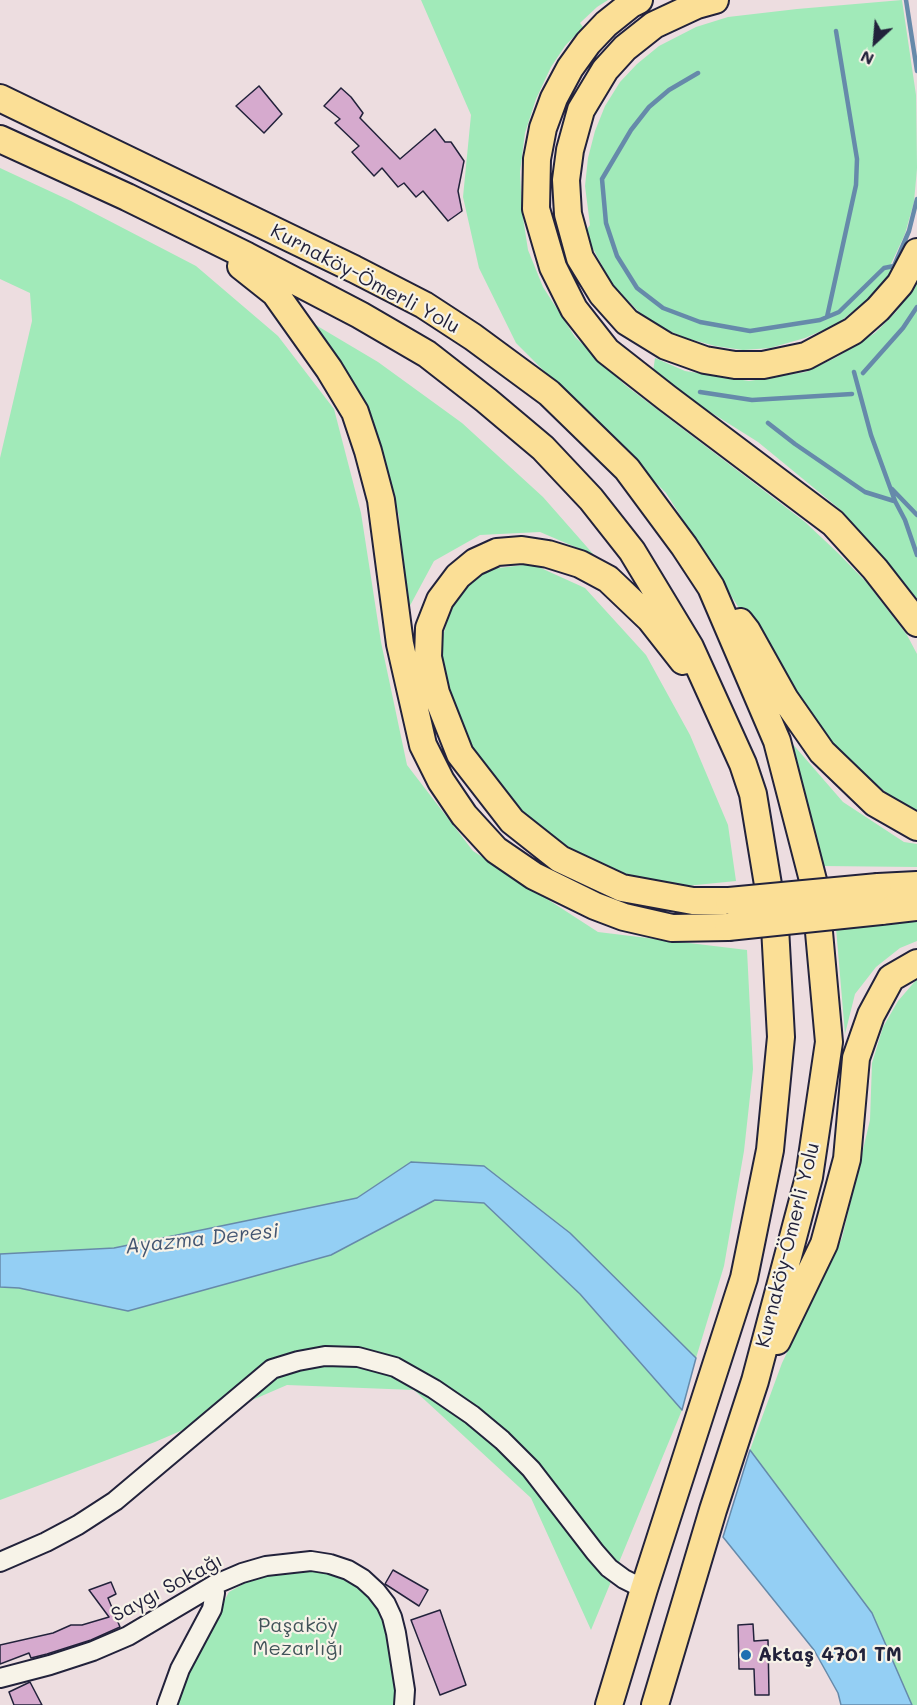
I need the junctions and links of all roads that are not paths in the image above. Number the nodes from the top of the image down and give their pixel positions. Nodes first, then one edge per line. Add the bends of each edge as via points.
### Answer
1 (639, 0) edge
2 (716, 0) edge
3 (0, 98) edge
4 (0, 139) edge
5 (127, 197) junction
6 (917, 252) edge
7 (711, 587) junction
8 (917, 623) edge
9 (743, 764) junction
10 (917, 827) edge
11 (917, 885) edge
12 (880, 899) junction
13 (917, 907) edge
14 (917, 963) edge
15 (755, 1381) junction
16 (0, 1562) edge
17 (214, 1586) junction
18 (644, 1589) junction
19 (0, 1678) edge
20 (167, 1705) edge
21 (404, 1705) edge
22 (609, 1705) edge
23 (655, 1705) edge

1 - 8 highway via 588,43 554,98 543,128 537,159 536,209 553,267 574,309 607,351 833,524
2 - 6 highway via 654,25 625,48 581,110 566,180 568,214 580,258 602,294 627,322 666,346 705,360 764,365 806,356 853,331 900,284
3 - 7 highway, Kurnaköy-Ömerli Yolu via 354,269 424,305 473,337 549,393 627,469
4 - 5 highway, Kurnaköy-Ömerli Yolu
5 - 9 highway, Kurnaköy-Ömerli Yolu via 247,256 427,354 543,448 591,499 632,552 690,647
5 - 12 highway, bridge via 240,265 275,293 355,412 381,500 400,644 423,745 464,815 496,850 534,876 595,906 672,928 728,927
7 - 10 highway via 747,631 785,699 822,752 874,803
7 - 15 highway, Kurnaköy-Ömerli Yolu via 777,741 814,888 829,1042 809,1177
9 - 12 highway, bridge via 682,661 650,619 608,579 580,564 540,553 497,552 475,562 458,576 440,600 429,628 428,657 436,693 460,754 512,821 560,859 622,888 693,901
9 - 18 highway, Kurnaköy-Ömerli Yolu via 753,794 775,927 781,1037 770,1150 744,1278
11 - 12 highway
12 - 13 highway
14 - 15 highway via 891,978 871,1016 856,1058 847,1159 824,1244
15 - 23 highway, Kurnaköy-Ömerli Yolu
16 - 18 street via 46,1542 116,1501 272,1370 325,1356 358,1357 395,1367 472,1415 531,1469 609,1568
17 - 19 street, Saygı Sokağı via 93,1652
17 - 20 street via 212,1609 180,1669
17 - 21 street, Saygı Sokağı via 266,1566 311,1561 348,1570 363,1579 386,1604 392,1617 405,1690
18 - 22 highway, Kurnaköy-Ömerli Yolu

